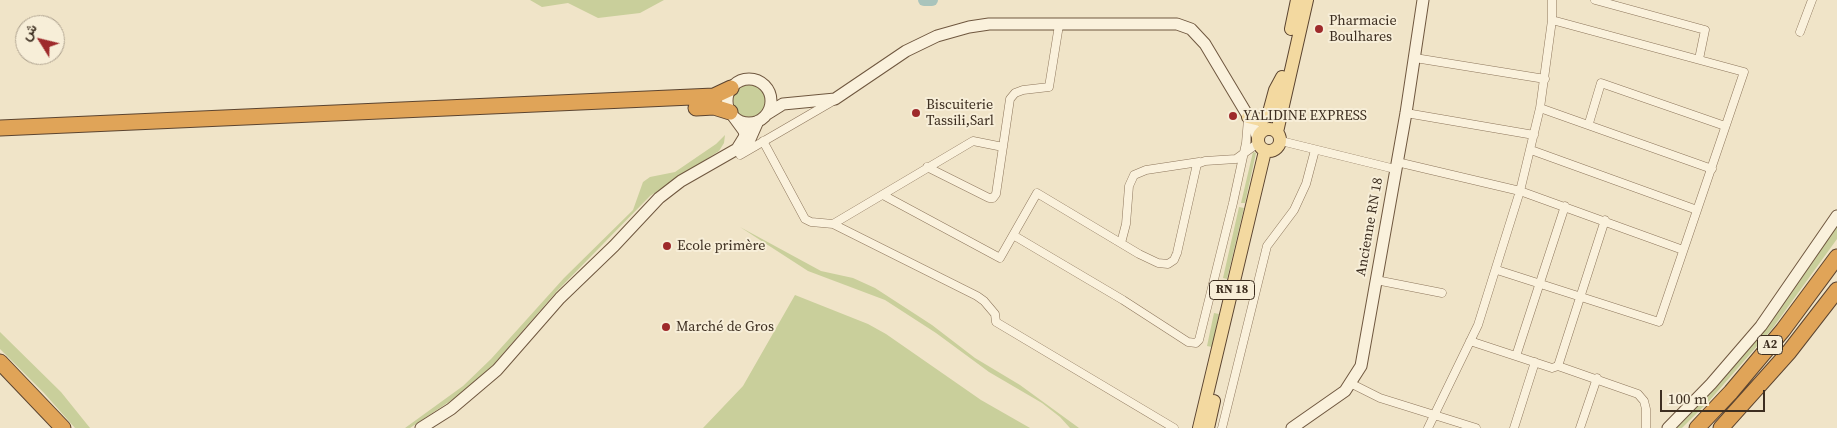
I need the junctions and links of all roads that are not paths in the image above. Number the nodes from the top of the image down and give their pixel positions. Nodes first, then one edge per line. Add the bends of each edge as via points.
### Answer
1 (1297, 0) edge
2 (1306, 0) edge
3 (1423, 0) edge
4 (1552, 0) edge
5 (1595, 0) edge
6 (1812, 0) edge
7 (1552, 20) junction
8 (1059, 25) junction
9 (1800, 32) dead end
10 (1415, 58) junction
11 (1699, 59) junction
12 (1282, 77) junction
13 (1545, 79) junction
14 (760, 83) junction
15 (731, 88) junction
16 (835, 99) junction
17 (794, 102) junction
18 (1540, 108) junction
19 (1406, 113) junction
20 (732, 114) junction
21 (762, 117) junction
22 (1249, 119) junction
23 (1589, 124) junction
24 (1725, 126) junction
25 (0, 128) edge
26 (1534, 135) junction
27 (0, 137) edge
28 (1268, 139) junction
29 (763, 141) junction
30 (1003, 147) junction
31 (1315, 150) junction
32 (1531, 150) junction
33 (1244, 152) junction
34 (740, 155) junction
35 (1199, 162) junction
36 (1396, 165) junction
37 (927, 167) junction
38 (1712, 168) junction
39 (1520, 191) junction
40 (882, 196) junction
41 (1565, 206) junction
42 (1697, 210) junction
43 (1837, 216) edge
44 (1605, 220) junction
45 (833, 224) junction
46 (1013, 235) junction
47 (1121, 244) junction
48 (1683, 250) junction
49 (1837, 257) edge
50 (1497, 270) junction
51 (1376, 280) junction
52 (1538, 284) junction
53 (1837, 290) edge
54 (1442, 293) dead end
55 (1581, 297) junction
56 (1470, 341) junction
57 (1516, 356) junction
58 (0, 362) edge
59 (1535, 362) junction
60 (1558, 366) junction
61 (0, 375) edge
62 (1597, 378) junction
63 (1352, 384) junction
64 (1432, 416) junction
65 (50, 428) edge
66 (63, 428) edge
67 (421, 428) edge
68 (433, 428) edge
69 (1174, 428) edge
70 (1199, 428) edge
71 (1208, 428) edge
72 (1222, 428) edge
73 (1292, 428) edge
74 (1428, 428) edge
75 (1476, 428) edge
76 (1514, 428) edge
77 (1580, 428) edge
78 (1646, 428) edge
79 (1668, 428) edge
80 (1697, 428) edge
81 (1721, 428) edge

1 - 12 main road, RN 18
2 - 28 main road, RN 18
3 - 10 main road, Ancienne RN 18
4 - 7 street
5 - 11 street via 1705,30
6 - 9 street
7 - 11 street
7 - 13 street
8 - 16 main road via 989,24 944,34 906,51
8 - 22 main road via 1156,23 1177,24 1191,29 1205,44
8 - 30 street via 1049,87 1023,90 1010,99
10 - 13 street
10 - 19 main road, Ancienne RN 18
11 - 24 street via 1744,72
12 - 22 main road via 1268,116 1260,120
12 - 28 main road, RN 18
13 - 18 street
14 - 15 main road via 745,80
14 - 17 main road
14 - 21 main road via 769,94 770,107
15 - 20 main road via 727,98
15 - 25 highway via 714,96
16 - 17 main road
16 - 29 street
17 - 21 main road via 783,104
18 - 23 street
18 - 26 street
19 - 26 street
19 - 36 main road, Ancienne RN 18
20 - 21 main road via 748,123
20 - 27 highway via 714,107
20 - 67 main road via 745,136 737,149 658,198 560,298 497,370 451,409
21 - 34 main road
22 - 28 main road
22 - 33 street
23 - 24 street via 1601,83
23 - 38 street
24 - 38 street
26 - 32 street
28 - 31 street
28 - 33 street
28 - 70 main road, RN 18
28 - 71 main road, RN 18
29 - 34 street
29 - 45 street via 805,219
30 - 37 street via 973,141
30 - 37 street via 993,198
31 - 36 street
31 - 72 street via 1306,184 1294,210 1267,246
32 - 39 street
32 - 42 street
33 - 35 street via 1236,159
33 - 46 street via 1199,340 1194,344
34 - 68 main road via 667,199 557,310 511,365 469,403
35 - 47 street via 1146,170 1134,175 1129,186
35 - 47 street via 1174,260 1168,264 1158,262
36 - 39 street
36 - 51 main road, Ancienne RN 18
37 - 40 street
38 - 42 street
39 - 41 street
39 - 50 street
40 - 45 street
40 - 46 street via 1000,258
41 - 44 street
41 - 52 street
42 - 48 street
43 - 79 main road via 1761,326
44 - 48 street
44 - 55 street
45 - 69 street via 977,296 995,314 996,322
46 - 47 street via 1037,193
48 - 55 street via 1658,322
49 - 80 highway, A2 via 1783,330 1732,392
50 - 52 street
50 - 56 street
51 - 54 street
51 - 63 main road, Ancienne RN 18 via 1361,366
52 - 55 street
52 - 57 street
53 - 81 highway, A2 via 1789,352
55 - 60 street
56 - 57 street
56 - 64 street
57 - 59 street
58 - 66 highway
59 - 60 street via 1552,368
59 - 76 street
60 - 62 street
61 - 65 highway
62 - 77 street
62 - 78 street via 1638,394 1646,408
63 - 64 street via 1380,398
63 - 73 main road, Ancienne RN 18
64 - 74 street
64 - 75 street

